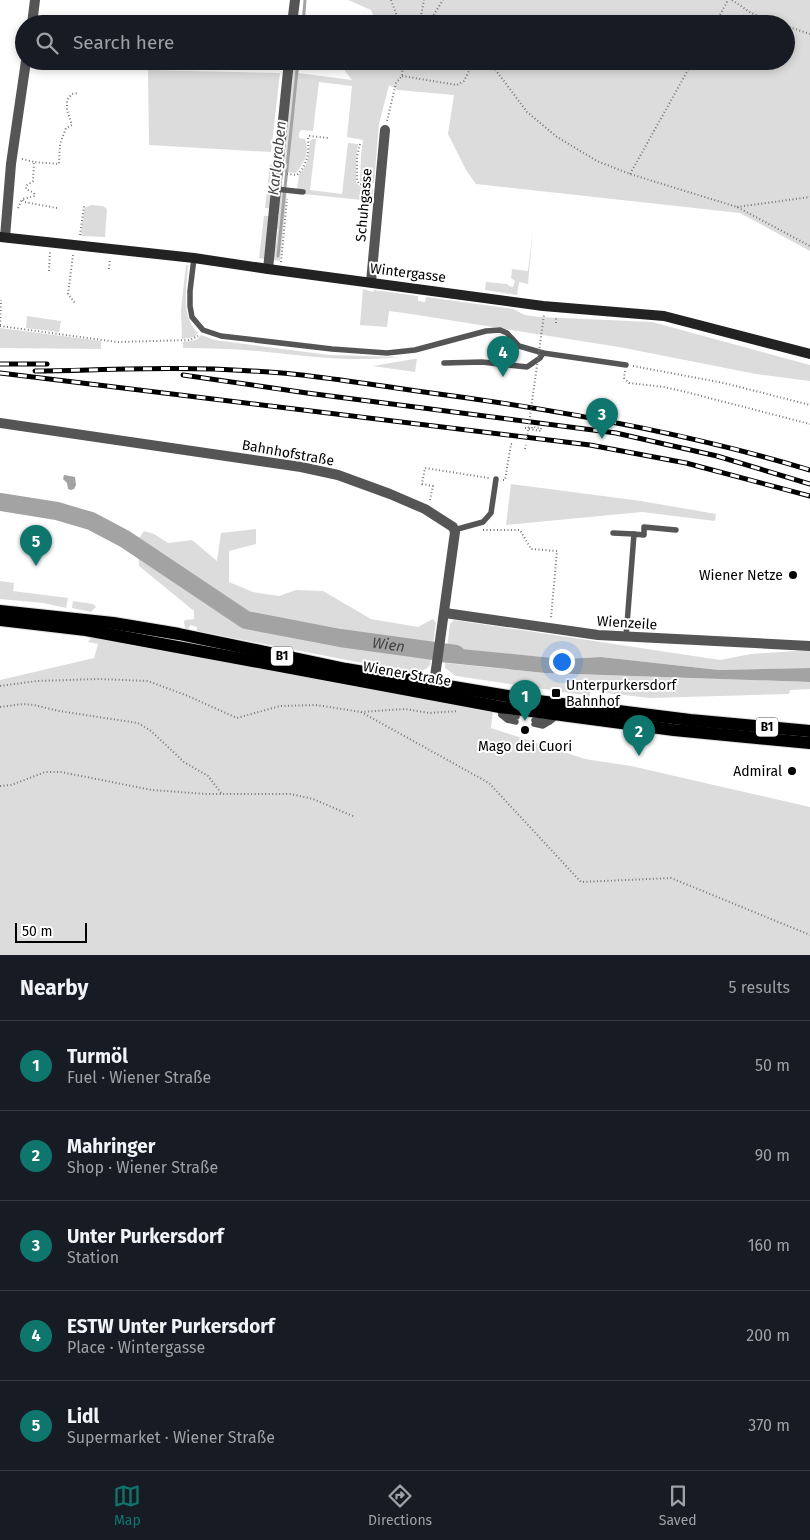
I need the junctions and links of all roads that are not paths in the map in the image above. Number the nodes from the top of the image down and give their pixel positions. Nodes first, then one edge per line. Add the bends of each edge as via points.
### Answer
1 (35, 0) edge
2 (295, 0) edge
3 (33, 15) edge
4 (293, 15) edge
5 (25, 70) edge
6 (288, 70) edge
7 (385, 130) road end
8 (282, 189) junction
9 (303, 192) dead end
10 (2, 237) edge
11 (194, 258) junction
12 (268, 269) junction
13 (371, 282) junction
14 (543, 353) junction
15 (810, 354) edge
16 (444, 363) dead end
17 (626, 365) road end
18 (0, 423) edge
19 (496, 479) road end
20 (454, 530) junction
21 (676, 530) dead end
22 (613, 533) dead end
23 (634, 534) junction
24 (0, 611) edge
25 (444, 613) junction
26 (0, 620) edge
27 (626, 637) junction
28 (810, 646) edge
29 (434, 689) junction
30 (500, 706) junction
31 (558, 714) junction
32 (516, 720) dead end
33 (534, 722) dead end
34 (810, 731) edge
35 (810, 743) edge

1 - 3 street
2 - 4 street
5 - 10 street
6 - 8 street
7 - 13 street, Schuhgasse
8 - 9 lane
8 - 12 street
10 - 11 street, Wintergasse
11 - 12 street, Wintergasse
11 - 14 lane via 190,306 192,317 203,330 237,339 386,353 414,350 500,330 519,346
12 - 13 street, Wintergasse
13 - 15 street, Wintergasse via 543,306 664,316
14 - 16 lane via 527,366
14 - 17 lane
18 - 20 street, Bahnhofstraße via 338,475 425,508
19 - 20 lane via 492,513 483,522
20 - 25 street
21 - 23 lane via 644,527 644,535
22 - 23 lane
23 - 27 lane
24 - 29 main road, Wiener Straße / B1 via 180,634
25 - 27 street, Wienzeile
25 - 29 street
26 - 29 main road, Wiener Straße / B1 via 86,630
27 - 28 street, Wienzeile
29 - 30 main road, Wiener Straße / B1
30 - 31 main road, Wiener Straße / B1
30 - 32 lane
31 - 33 lane
31 - 34 main road, Wiener Straße / B1 via 690,720
31 - 35 main road, Wiener Straße / B1 via 683,731

